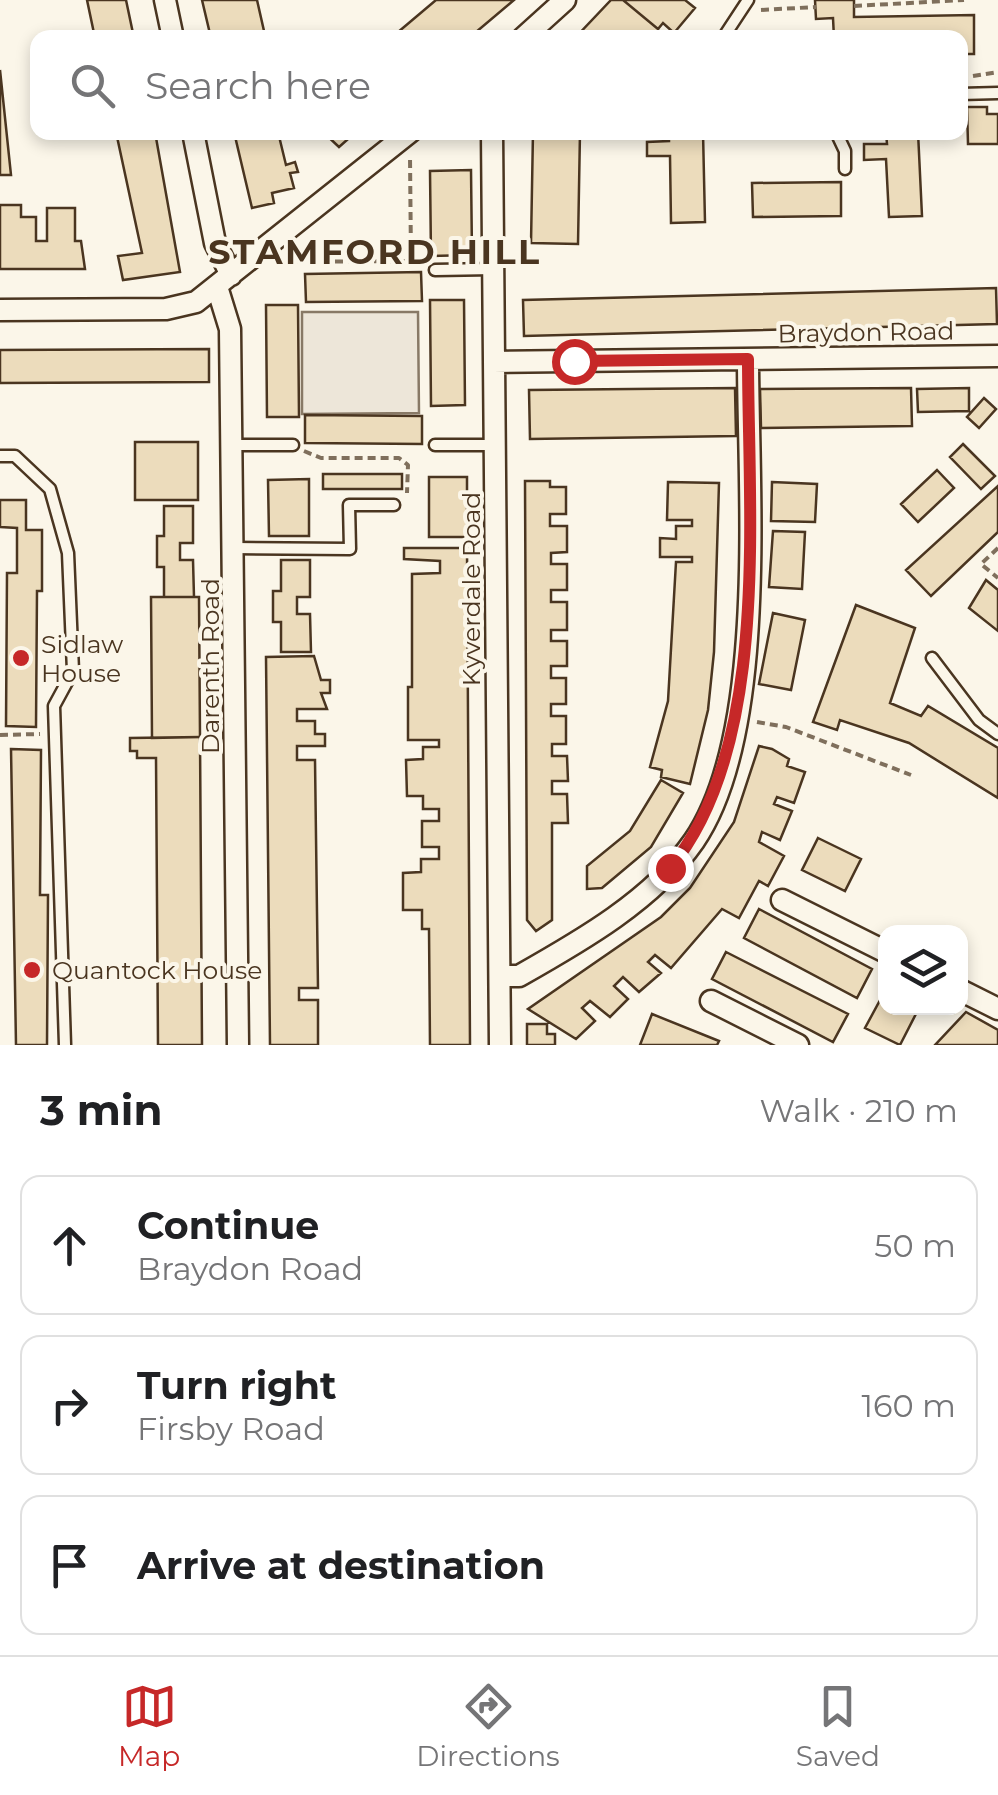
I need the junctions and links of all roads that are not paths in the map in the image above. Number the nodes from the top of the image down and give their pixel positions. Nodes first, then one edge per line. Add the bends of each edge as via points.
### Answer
1 (165, 0) edge
2 (565, 0) edge
3 (750, 0) edge
4 (171, 30) edge
5 (532, 30) edge
6 (728, 30) edge
7 (998, 93) edge
8 (968, 94) edge
9 (194, 140) edge
10 (401, 140) edge
11 (492, 140) edge
12 (840, 140) edge
13 (845, 169) dead end
14 (494, 269) junction
15 (434, 270) dead end
16 (224, 282) junction
17 (0, 310) edge
18 (998, 356) edge
19 (748, 359) junction
20 (494, 362) junction
21 (232, 446) junction
22 (293, 446) road end
23 (435, 446) dead end
24 (495, 446) junction
25 (0, 456) edge
26 (394, 505) road end
27 (234, 548) junction
28 (932, 658) dead end
29 (998, 734) edge
30 (782, 900) dead end
31 (878, 948) edge
32 (500, 976) junction
33 (968, 994) edge
34 (711, 1000) dead end
35 (998, 1009) edge
36 (65, 1045) edge
37 (238, 1045) edge
38 (500, 1045) edge
39 (798, 1045) edge

1 - 4 street
2 - 5 street
3 - 6 lane
7 - 8 lane
9 - 16 street, Darenth Road
10 - 16 street
11 - 14 street, Kyverdale Road
12 - 13 lane
14 - 15 lane
14 - 20 street, Kyverdale Road
16 - 17 street via 196,302 166,309
16 - 21 street, Darenth Road
18 - 19 street, Braydon Road
19 - 20 street, Braydon Road
19 - 32 street via 746,612 737,719 712,804 694,840 642,896 519,976
20 - 24 street, Kyverdale Road
21 - 22 lane
21 - 27 street, Darenth Road
23 - 24 lane
24 - 32 street, Kyverdale Road
25 - 36 lane via 15,456 50,490 68,552 72,670 54,706
26 - 27 lane via 349,505 350,549
27 - 37 street, Darenth Road
28 - 29 lane
30 - 31 street
32 - 38 street, Kyverdale Road
33 - 35 street
34 - 39 street

